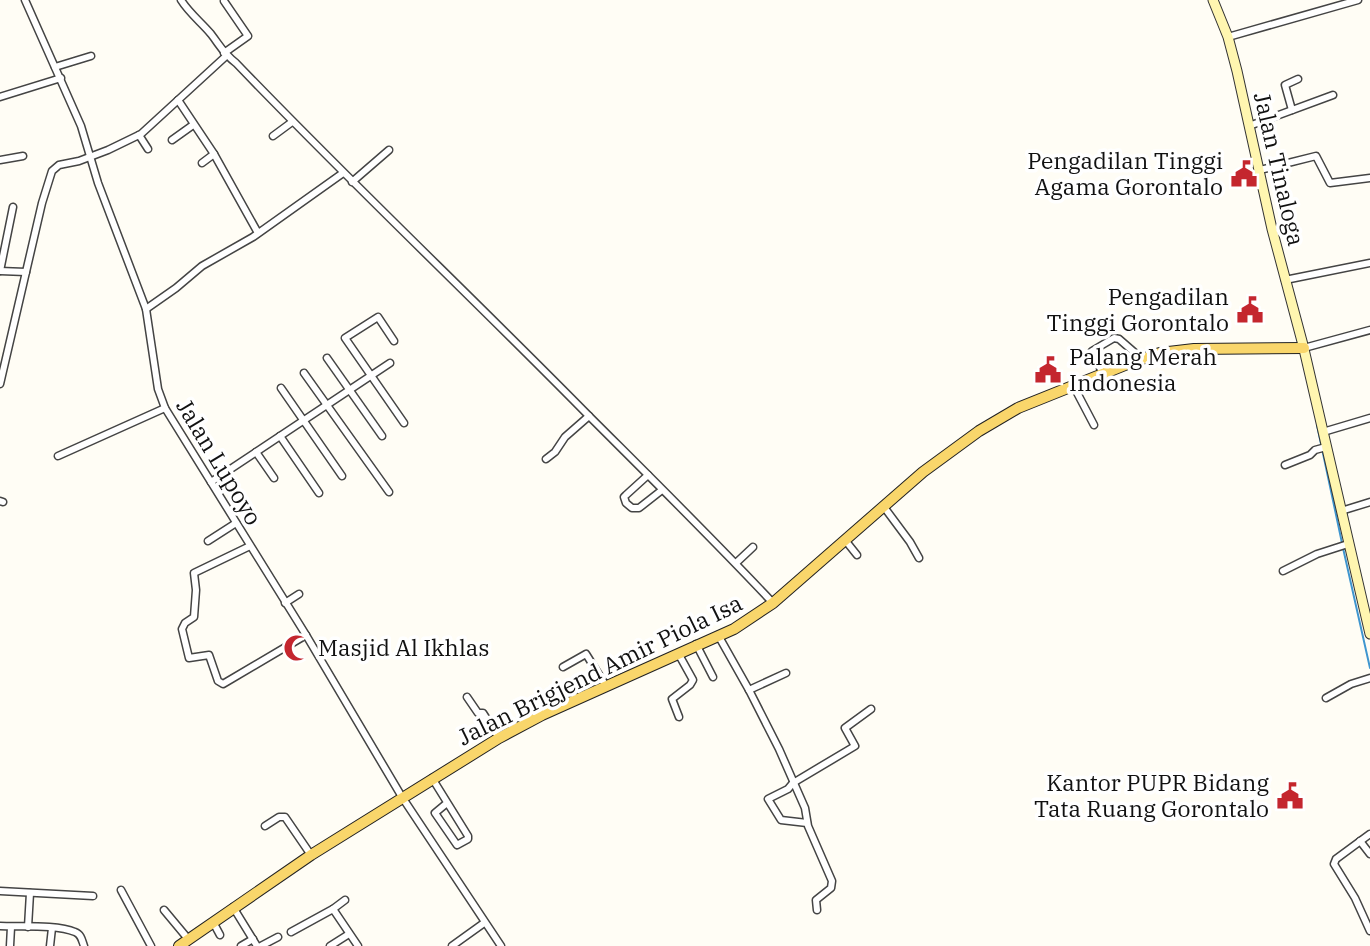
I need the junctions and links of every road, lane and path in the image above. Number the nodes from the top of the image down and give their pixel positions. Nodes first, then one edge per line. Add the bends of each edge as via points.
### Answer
1 (24, 0) edge
2 (181, 0) edge
3 (1213, 0) edge
4 (1358, 0) edge
5 (223, 1) edge
6 (1228, 37) junction
7 (225, 55) junction
8 (91, 57) dead end
9 (55, 67) junction
10 (61, 78) junction
11 (1298, 79) dead end
12 (1333, 95) dead end
13 (0, 97) edge
14 (178, 100) junction
15 (1292, 110) junction
16 (292, 122) junction
17 (193, 125) junction
18 (1249, 126) junction
19 (139, 135) junction
20 (273, 136) dead end
21 (172, 140) dead end
22 (148, 149) dead end
23 (389, 150) dead end
24 (214, 154) junction
25 (23, 156) dead end
26 (91, 157) junction
27 (0, 160) edge
28 (202, 163) dead end
29 (1260, 170) junction
30 (343, 173) junction
31 (1370, 178) edge
32 (352, 182) junction
33 (13, 207) dead end
34 (258, 233) junction
35 (1370, 263) edge
36 (0, 271) edge
37 (24, 272) junction
38 (1285, 280) junction
39 (146, 309) junction
40 (1370, 330) edge
41 (394, 341) dead end
42 (1304, 348) junction
43 (327, 358) dead end
44 (1142, 359) junction
45 (390, 363) dead end
46 (304, 373) dead end
47 (1103, 374) junction
48 (371, 376) junction
49 (0, 384) edge
50 (1073, 385) junction
51 (281, 388) dead end
52 (350, 390) junction
53 (327, 405) junction
54 (165, 408) junction
55 (589, 416) junction
56 (1370, 418) edge
57 (303, 421) junction
58 (404, 423) dead end
59 (1094, 425) dead end
60 (1323, 432) junction
61 (281, 436) junction
62 (382, 436) dead end
63 (1323, 448) junction
64 (256, 452) junction
65 (58, 456) dead end
66 (546, 459) dead end
67 (1285, 465) dead end
68 (648, 475) junction
69 (342, 476) dead end
70 (274, 478) dead end
71 (211, 482) junction
72 (662, 490) junction
73 (389, 492) dead end
74 (319, 493) dead end
75 (1370, 502) edge
76 (884, 508) junction
77 (1341, 511) junction
78 (236, 523) junction
79 (845, 540) junction
80 (208, 541) dead end
81 (1344, 545) junction
82 (250, 547) junction
83 (753, 547) dead end
84 (857, 555) dead end
85 (919, 558) dead end
86 (736, 563) junction
87 (1283, 571) dead end
88 (299, 594) dead end
89 (285, 603) junction
90 (773, 603) junction
91 (1370, 634) edge
92 (306, 635) junction
93 (718, 635) junction
94 (696, 644) junction
95 (678, 653) junction
96 (563, 667) dead end
97 (786, 673) dead end
98 (713, 677) dead end
99 (1369, 678) edge
100 (606, 686) junction
101 (749, 690) junction
102 (467, 697) dead end
103 (1326, 698) dead end
104 (871, 709) dead end
105 (679, 718) dead end
106 (499, 738) junction
107 (432, 778) junction
108 (793, 783) junction
109 (402, 797) junction
110 (447, 803) junction
111 (807, 822) junction
112 (265, 826) dead end
113 (1370, 834) edge
114 (1360, 841) junction
115 (1370, 854) edge
116 (311, 855) junction
117 (121, 890) dead end
118 (0, 891) edge
119 (30, 893) junction
120 (93, 896) dead end
121 (345, 900) dead end
122 (233, 907) junction
123 (333, 909) junction
124 (817, 910) dead end
125 (164, 911) dead end
126 (212, 922) junction
127 (484, 923) junction
128 (0, 926) edge
129 (12, 926) junction
130 (28, 927) junction
131 (52, 928) junction
132 (1370, 930) edge
133 (290, 932) dead end
134 (349, 934) junction
135 (220, 935) dead end
136 (278, 937) dead end
137 (253, 939) junction
138 (189, 940) junction
139 (10, 946) edge
140 (50, 946) edge
141 (83, 946) edge
142 (151, 946) edge
143 (179, 946) edge
144 (241, 946) edge
145 (259, 946) edge
146 (330, 946) edge
147 (358, 946) edge
148 (452, 946) edge
149 (501, 946) edge

1 - 9 street, Jalan Lupoyo
2 - 7 street
3 - 6 street, Jalan Tinaloga
4 - 6 street
5 - 7 street via 248,36
6 - 18 street, Jalan Tinaloga
7 - 14 street
7 - 16 street
8 - 9 street
9 - 10 street, Jalan Lupoyo
10 - 13 street
10 - 26 street, Jalan Lupoyo
11 - 15 street via 1285,85
12 - 15 street
14 - 17 street
14 - 19 street
15 - 18 street
16 - 20 street
16 - 30 street
17 - 21 street
17 - 24 street
18 - 29 street, Jalan Tinaloga
19 - 22 street
19 - 26 street
23 - 32 street
24 - 28 street
24 - 34 street
25 - 27 street
26 - 37 street via 59,165 49,175
26 - 39 street, Jalan Lupoyo
29 - 31 street via 1316,156 1330,183
29 - 38 street, Jalan Tinaloga
30 - 32 street
30 - 34 street
32 - 55 street
33 - 36 street
34 - 39 street via 202,266
35 - 38 street
36 - 37 street
37 - 49 street
38 - 42 street, Jalan Tinaloga
39 - 54 street, Jalan Lupoyo
40 - 42 street
41 - 48 street via 378,317 345,338
42 - 44 main road, Jalan Brigjend Amir Piola Isa via 1194,349
42 - 60 street, Jalan Tinaloga
43 - 52 street
44 - 47 main road, Jalan Brigjend Amir Piola Isa
44 - 47 street via 1114,338 1092,351
45 - 48 street
46 - 53 street
47 - 50 main road, Jalan Brigjend Amir Piola Isa
48 - 52 street
48 - 58 street
50 - 59 street
50 - 76 main road, Jalan Brigjend Amir Piola Isa via 990,425 923,472
51 - 57 street
52 - 53 street
52 - 62 street
53 - 57 street
53 - 73 street
54 - 65 street
54 - 71 street, Jalan Lupoyo
55 - 66 street
55 - 68 street
56 - 60 street
57 - 61 street
57 - 69 street
60 - 63 street, Jalan Tinaloga
61 - 64 street
61 - 74 street
63 - 67 street
63 - 77 street, Jalan Tinaloga
64 - 70 street
64 - 71 street
68 - 72 street
68 - 72 street via 626,495 626,503 639,508
71 - 78 street, Jalan Lupoyo
72 - 86 street
75 - 77 street
76 - 79 main road, Jalan Brigjend Amir Piola Isa
76 - 85 street
77 - 81 street, Jalan Tinaloga
78 - 80 street
78 - 82 street, Jalan Lupoyo
79 - 84 street
79 - 90 main road, Jalan Brigjend Amir Piola Isa
81 - 87 street
81 - 91 street, Jalan Tinaloga
82 - 89 street, Jalan Lupoyo
82 - 92 street via 195,572 194,617 181,629 189,658 209,655 218,681 225,684
83 - 86 street
86 - 90 street
88 - 89 street
89 - 92 street, Jalan Lupoyo
90 - 93 main road, Jalan Brigjend Amir Piola Isa
92 - 109 street, Jalan Lupoyo
93 - 94 main road, Jalan Brigjend Amir Piola Isa
93 - 101 street
94 - 95 main road, Jalan Brigjend Amir Piola Isa
94 - 98 street
95 - 100 main road, Jalan Brigjend Amir Piola Isa
95 - 105 street via 693,680 672,699
96 - 100 street via 586,654
97 - 101 street
99 - 103 street
100 - 106 main road, Jalan Brigjend Amir Piola Isa
101 - 108 street
102 - 106 street
104 - 108 street via 845,728 855,746
106 - 107 main road, Jalan Brigjend Amir Piola Isa
107 - 109 main road, Jalan Brigjend Amir Piola Isa
107 - 110 street
108 - 111 street
108 - 111 street via 769,797 769,803 781,820
109 - 116 main road, Jalan Brigjend Amir Piola Isa
109 - 127 street, Jalan Lupoyo
110 - 110 street via 435,813 457,845 468,838
111 - 124 street via 832,884 816,900
112 - 116 street via 285,817
113 - 114 street
114 - 115 street
114 - 132 street via 1334,864
116 - 122 main road, Jalan Brigjend Amir Piola Isa
117 - 142 street
118 - 119 street
119 - 120 street
119 - 130 street
121 - 123 street
122 - 126 main road, Jalan Brigjend Amir Piola Isa
122 - 137 street
123 - 133 street
123 - 134 street
125 - 138 street
126 - 135 street
126 - 138 main road, Jalan Brigjend Amir Piola Isa
127 - 148 street
127 - 149 street, Jalan Lupoyo
128 - 129 street
129 - 130 street
129 - 139 street
130 - 131 street
131 - 140 street
131 - 141 street via 78,933
134 - 146 street
134 - 147 street
136 - 145 street
137 - 144 street
137 - 145 street
138 - 143 main road, Jalan Brigjend Amir Piola Isa

